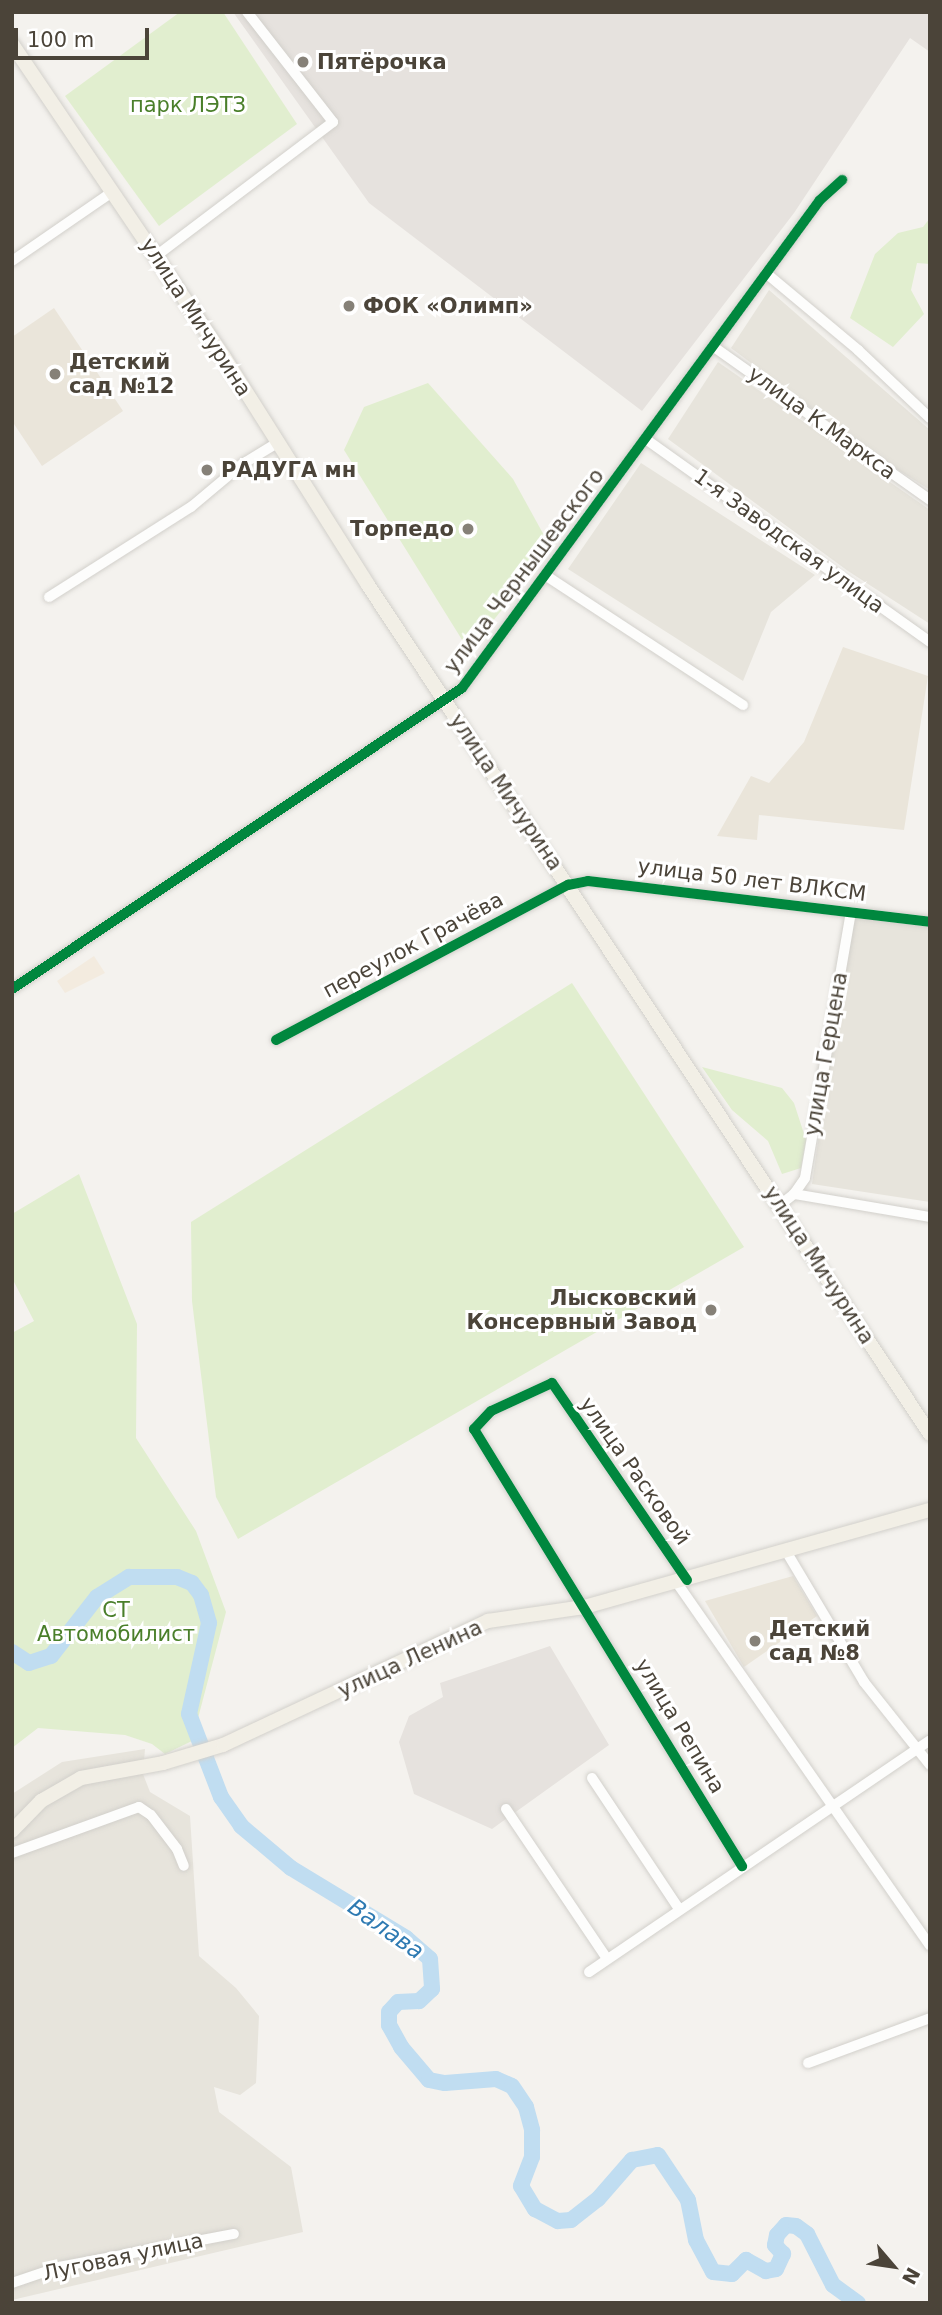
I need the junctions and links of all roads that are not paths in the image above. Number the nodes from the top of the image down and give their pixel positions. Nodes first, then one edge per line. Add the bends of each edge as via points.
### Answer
1 (247, 12) edge
2 (12, 44) edge
3 (842, 180) dead end
4 (112, 192) junction
5 (156, 256) junction
6 (12, 261) edge
7 (766, 274) junction
8 (714, 347) junction
9 (930, 418) edge
10 (648, 440) junction
11 (277, 443) junction
12 (930, 500) edge
13 (545, 575) junction
14 (48, 597) dead end
15 (930, 642) edge
16 (445, 699) junction
17 (743, 705) dead end
18 (568, 885) junction
19 (851, 912) junction
20 (930, 922) edge
21 (12, 989) edge
22 (276, 1040) dead end
23 (794, 1194) junction
24 (780, 1205) junction
25 (930, 1217) edge
26 (552, 1383) joint
27 (930, 1434) edge
28 (930, 1510) edge
29 (786, 1551) junction
30 (682, 1581) junction
31 (584, 1607) junction
32 (930, 1740) edge
33 (918, 1747) junction
34 (930, 1765) edge
35 (592, 1778) dead end
36 (830, 1804) junction
37 (506, 1809) dead end
38 (12, 1831) edge
39 (12, 1853) edge
40 (184, 1866) dead end
41 (742, 1866) junction
42 (679, 1909) junction
43 (930, 1946) edge
44 (607, 1959) junction
45 (589, 1972) dead end
46 (930, 2018) edge
47 (808, 2063) dead end
48 (234, 2234) dead end
49 (12, 2283) edge

1 - 5 street via 333,122
2 - 4 main road, улица Мичурина
3 - 7 street, улица Чернышевского via 820,200
4 - 5 main road, улица Мичурина
4 - 6 street
5 - 11 main road, улица Мичурина
7 - 8 street, улица Чернышевского
7 - 9 street via 858,350
8 - 10 street, улица Чернышевского
8 - 12 street, улица К.Маркса
10 - 13 street, улица Чернышевского
10 - 15 street, 1-я Заводская улица
11 - 14 street via 241,465 191,507
11 - 16 main road, улица Мичурина
13 - 16 street, улица Чернышевского via 473,678
13 - 17 street
16 - 18 main road, улица Мичурина
16 - 21 street, улица Чернышевского
18 - 19 street, улица 50 лет ВЛКСМ via 605,880
18 - 22 street, переулок Грачёва
18 - 24 main road, улица Мичурина
19 - 20 street, улица 50 лет ВЛКСМ
19 - 23 street, улица Герцена via 805,1178
23 - 24 street
23 - 25 street
24 - 27 main road, улица Мичурина
26 - 30 street, улица Расковой
26 - 31 street, улица Репина via 491,1410 474,1429
28 - 29 main road, улица Ленина
29 - 30 main road, улица Ленина
29 - 33 street via 864,1682
30 - 31 main road, улица Ленина
30 - 36 street, улица Расковой
31 - 38 main road, улица Ленина via 488,1621 223,1745 163,1763 81,1778 41,1801
31 - 41 street, улица Репина
32 - 33 street
33 - 34 street
33 - 36 street
35 - 42 street
36 - 41 street
36 - 43 street, улица Расковой
37 - 44 street
39 - 40 street via 139,1807 152,1815
41 - 42 street
42 - 44 street
44 - 45 street
46 - 47 street
48 - 49 street, Луговая улица via 60,2267

